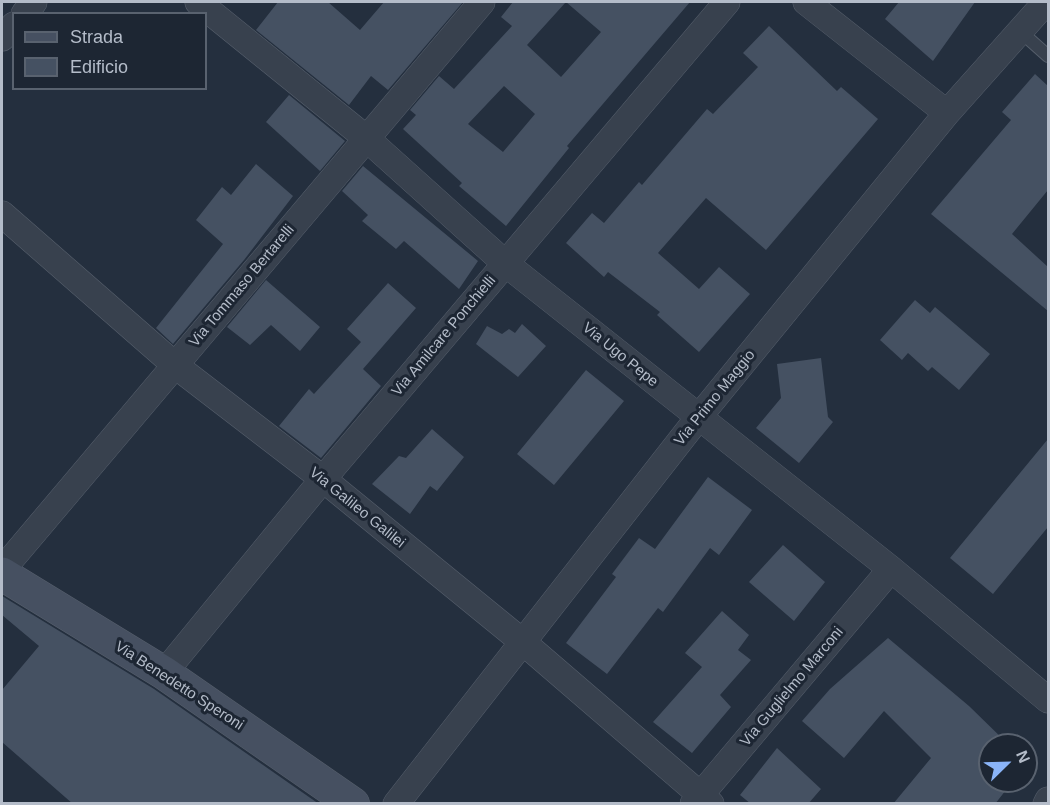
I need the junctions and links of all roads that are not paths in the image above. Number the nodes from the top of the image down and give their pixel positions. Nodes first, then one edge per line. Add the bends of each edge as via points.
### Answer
1 (198, 2) edge
2 (482, 2) edge
3 (727, 2) edge
4 (806, 2) edge
5 (1046, 2) edge
6 (1021, 32) junction
7 (1048, 56) edge
8 (947, 114) junction
9 (366, 138) junction
10 (2, 214) edge
11 (506, 264) junction
12 (176, 366) junction
13 (698, 418) junction
14 (323, 479) junction
15 (891, 569) junction
16 (2, 572) edge
17 (524, 643) junction
18 (164, 673) junction
19 (1048, 700) edge
20 (702, 801) edge
21 (353, 804) edge
22 (396, 804) edge

1 - 9 street, Via Ugo Pepe
2 - 9 street, Via Tommaso Bertarelli
3 - 11 street, Via Amilcare Ponchielli
4 - 8 street
5 - 6 street, Via Primo Maggio
6 - 7 lane
6 - 8 street, Via Primo Maggio
8 - 13 street, Via Primo Maggio
9 - 11 street, Via Ugo Pepe
9 - 12 street, Via Tommaso Bertarelli
10 - 12 street, Via Galileo Galilei
11 - 13 street, Via Ugo Pepe
11 - 14 street, Via Amilcare Ponchielli
12 - 14 street, Via Galileo Galilei
12 - 16 street, Via Tommaso Bertarelli
13 - 15 street, Via Ugo Pepe
13 - 17 street, Via Primo Maggio
14 - 17 street, Via Galileo Galilei
14 - 18 street, Via Amilcare Ponchielli
15 - 19 street, Via Ugo Pepe
15 - 20 street, Via Guglielmo Marconi
16 - 18 street, Via Benedetto Speroni
17 - 20 street, Via Galileo Galilei
17 - 22 street, Via Primo Maggio
18 - 21 street, Via Benedetto Speroni

